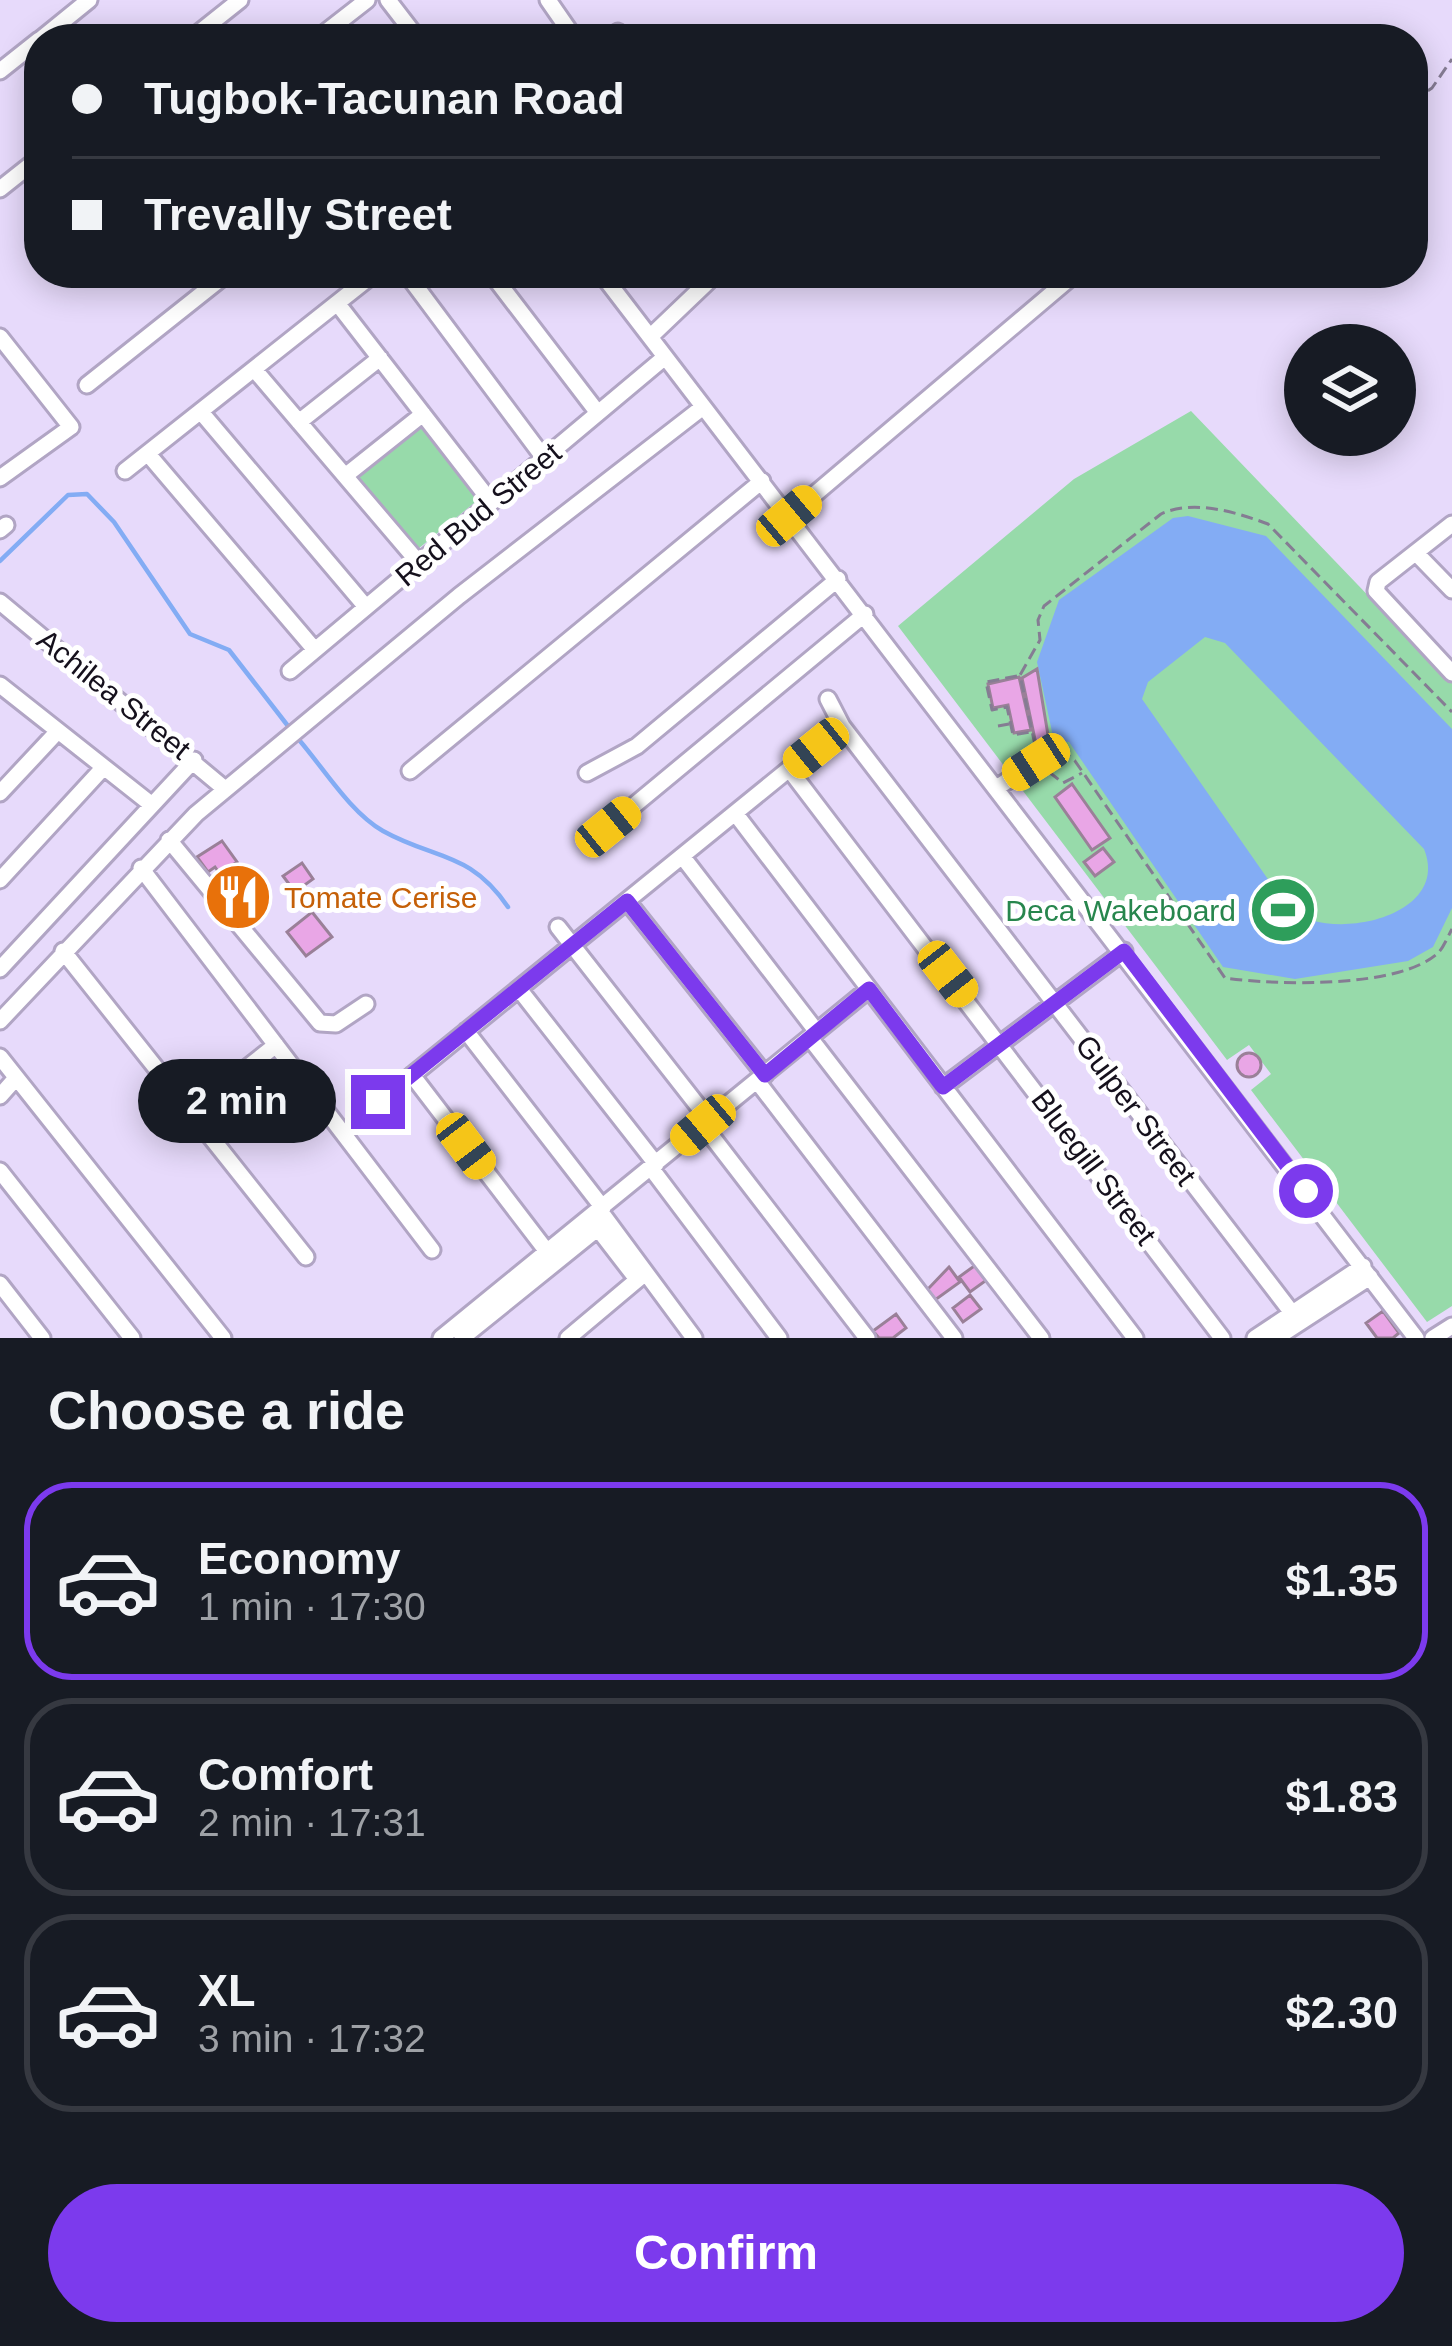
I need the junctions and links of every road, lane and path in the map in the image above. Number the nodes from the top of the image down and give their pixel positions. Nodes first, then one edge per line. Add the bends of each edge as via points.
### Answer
1 (89, 0) edge
2 (240, 0) edge
3 (367, 0) edge
4 (388, 0) edge
5 (60, 24) edge
6 (210, 24) edge
7 (336, 24) edge
8 (406, 24) edge
9 (24, 52) edge
10 (1452, 59) edge
11 (0, 71) edge
12 (1428, 91) edge
13 (24, 170) edge
14 (0, 189) edge
15 (209, 288) edge
16 (356, 288) edge
17 (417, 288) edge
18 (502, 288) edge
19 (612, 288) edge
20 (701, 288) edge
21 (1058, 288) edge
22 (338, 303) junction
23 (0, 337) edge
24 (650, 337) junction
25 (665, 357) junction
26 (380, 358) junction
27 (254, 369) junction
28 (87, 385) dead end
29 (704, 407) junction
30 (201, 412) junction
31 (598, 413) junction
32 (424, 414) junction
33 (299, 422) junction
34 (148, 454) junction
35 (544, 458) junction
36 (125, 471) dead end
37 (344, 476) junction
38 (0, 478) edge
39 (762, 481) junction
40 (491, 502) junction
41 (789, 516) junction
42 (1452, 524) edge
43 (1416, 553) junction
44 (419, 563) junction
45 (838, 579) junction
46 (1452, 590) edge
47 (0, 602) edge
48 (366, 608) junction
49 (865, 614) junction
50 (314, 650) junction
51 (290, 670) dead end
52 (1452, 673) edge
53 (1020, 675) junction
54 (6, 690) edge
55 (828, 699) dead end
56 (0, 708) edge
57 (1452, 712) edge
58 (1011, 724) junction
59 (842, 726) junction
60 (998, 726) dead end
61 (58, 731) junction
62 (1033, 731) junction
63 (194, 760) junction
64 (1036, 762) joint
65 (104, 767) junction
66 (789, 769) junction
67 (410, 771) dead end
68 (586, 772) dead end
69 (1082, 773) junction
70 (998, 787) junction
71 (225, 789) junction
72 (0, 793) edge
73 (152, 805) junction
74 (736, 813) junction
75 (608, 827) dead end
76 (169, 840) junction
77 (682, 856) junction
78 (141, 868) junction
79 (0, 880) edge
80 (627, 901) junction
81 (558, 927) dead end
82 (1452, 928) edge
83 (572, 945) junction
84 (63, 951) junction
85 (1124, 951) junction
86 (0, 969) edge
87 (519, 988) junction
88 (869, 989) junction
89 (1054, 1003) junction
90 (366, 1004) dead end
91 (0, 1021) edge
92 (466, 1031) junction
93 (813, 1035) junction
94 (1001, 1042) junction
95 (276, 1046) junction
96 (0, 1057) edge
97 (412, 1075) junction
98 (16, 1078) junction
99 (761, 1078) junction
100 (943, 1087) junction
101 (0, 1096) edge
102 (378, 1102) dead end
103 (191, 1112) junction
104 (706, 1123) junction
105 (653, 1166) junction
106 (0, 1171) edge
107 (600, 1217) junction
108 (432, 1250) dead end
109 (306, 1257) dead end
110 (551, 1257) junction
111 (1366, 1272) junction
112 (642, 1276) junction
113 (0, 1284) edge
114 (1295, 1318) junction
115 (1452, 1326) edge
116 (686, 1336) edge
117 (42, 1338) edge
118 (132, 1338) edge
119 (223, 1338) edge
120 (441, 1338) edge
121 (462, 1338) edge
122 (568, 1338) edge
123 (779, 1338) edge
124 (867, 1338) edge
125 (954, 1338) edge
126 (1041, 1338) edge
127 (1135, 1338) edge
128 (1222, 1338) edge
129 (1255, 1338) edge
130 (1276, 1338) edge
131 (1417, 1338) edge
132 (1433, 1338) edge

1 - 5 street
2 - 6 street
3 - 7 street
4 - 8 street
9 - 11 street
10 - 12 path
13 - 14 street
15 - 28 street
16 - 22 street
17 - 35 street
18 - 31 street
19 - 24 street
20 - 24 street
21 - 41 street
22 - 26 street
22 - 27 street
23 - 38 street via 71,427
24 - 25 street
25 - 29 street
25 - 31 street, Red Bud Street
26 - 32 street
26 - 33 street
27 - 30 street
27 - 33 street
29 - 39 street
29 - 71 street
30 - 34 street
30 - 48 street
31 - 35 street, Red Bud Street
32 - 37 street
32 - 40 street
33 - 37 street
34 - 36 street
34 - 50 street
35 - 40 street, Red Bud Street
37 - 44 street
39 - 41 street
39 - 67 street
40 - 44 street, Red Bud Street
41 - 45 street
42 - 43 street
43 - 46 street
43 - 52 street via 1378,582 1382,600
44 - 48 street, Red Bud Street
45 - 49 street
45 - 68 street via 637,746
47 - 63 street, Achilea Street
48 - 50 street, Red Bud Street
49 - 70 street
49 - 75 street
50 - 51 street, Red Bud Street
53 - 57 path via 1040,640 1044,606 1161,514 1182,507 1268,524
53 - 58 path via 986,682 992,710 1007,707
53 - 62 path
54 - 56 street
54 - 61 street
55 - 59 street, Gulper Street
58 - 60 path
58 - 62 path via 1013,735
59 - 66 street
59 - 89 street, Gulper Street
61 - 65 street
61 - 72 street
62 - 69 path via 1036,751 1067,752
63 - 71 street, Achilea Street
63 - 73 street
64 - 69 path via 1063,783
64 - 70 street
65 - 73 street
65 - 79 street
66 - 74 street
66 - 94 street, Bluegill Street
69 - 82 path via 1225,978 1292,985 1409,969 1439,952
70 - 85 street
71 - 76 street
73 - 86 street
74 - 77 street
74 - 88 street
76 - 78 street
76 - 90 street via 320,1023 335,1024
77 - 80 street
77 - 93 street
78 - 84 street
78 - 95 street
80 - 83 street
80 - 99 street
81 - 83 street
83 - 87 street
83 - 104 street
84 - 91 street
84 - 103 street
85 - 89 street
85 - 111 street
87 - 92 street
87 - 105 street
88 - 93 street
88 - 100 street
89 - 94 street
89 - 114 street, Gulper Street
92 - 97 street
92 - 107 street
93 - 99 street
93 - 126 street
94 - 100 street
94 - 128 street, Bluegill Street
95 - 103 street
95 - 108 street
96 - 98 street
97 - 102 street
97 - 110 street
98 - 101 street
98 - 119 street
99 - 104 street
99 - 125 street
100 - 127 street
103 - 109 street
104 - 105 street
104 - 124 street
105 - 107 street
105 - 123 street
106 - 118 street
107 - 110 street
107 - 112 street
110 - 120 street
110 - 121 street
111 - 114 street
111 - 131 street
112 - 116 street
112 - 122 street
113 - 117 street
114 - 129 street
114 - 130 street
115 - 132 street

